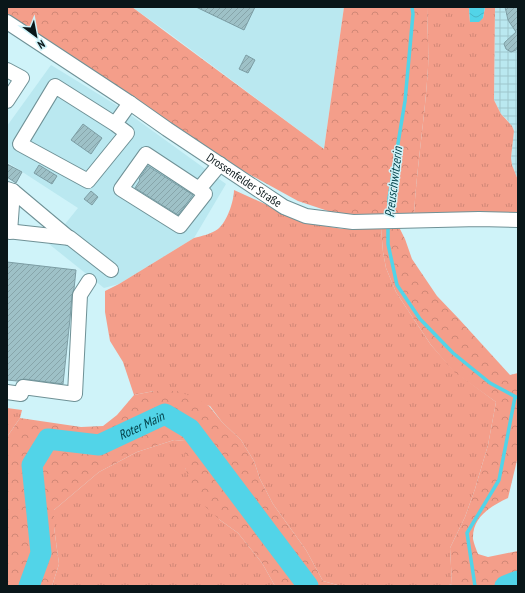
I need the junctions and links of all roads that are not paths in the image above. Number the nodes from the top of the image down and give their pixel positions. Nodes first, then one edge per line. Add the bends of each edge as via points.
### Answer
1 (7, 22) edge
2 (7, 70) edge
3 (7, 101) edge
4 (130, 103) junction
5 (115, 124) junction
6 (220, 164) junction
7 (199, 189) junction
8 (10, 190) edge
9 (518, 220) edge
10 (9, 232) edge
11 (70, 238) junction
12 (111, 270) dead end
13 (89, 281) dead end
14 (7, 392) edge

1 - 4 street, Drossenfelder Straße
2 - 3 street via 22,78
4 - 5 street
4 - 6 street, Drossenfelder Straße
5 - 5 street via 127,133 88,181 20,144 55,86
6 - 7 street
6 - 9 street, Drossenfelder Straße via 284,207 306,216 360,222
7 - 7 street via 146,154 121,189 180,226 205,194
8 - 10 street
8 - 11 street
10 - 11 street
11 - 12 street
13 - 14 street via 80,295 75,394 23,387 21,394

